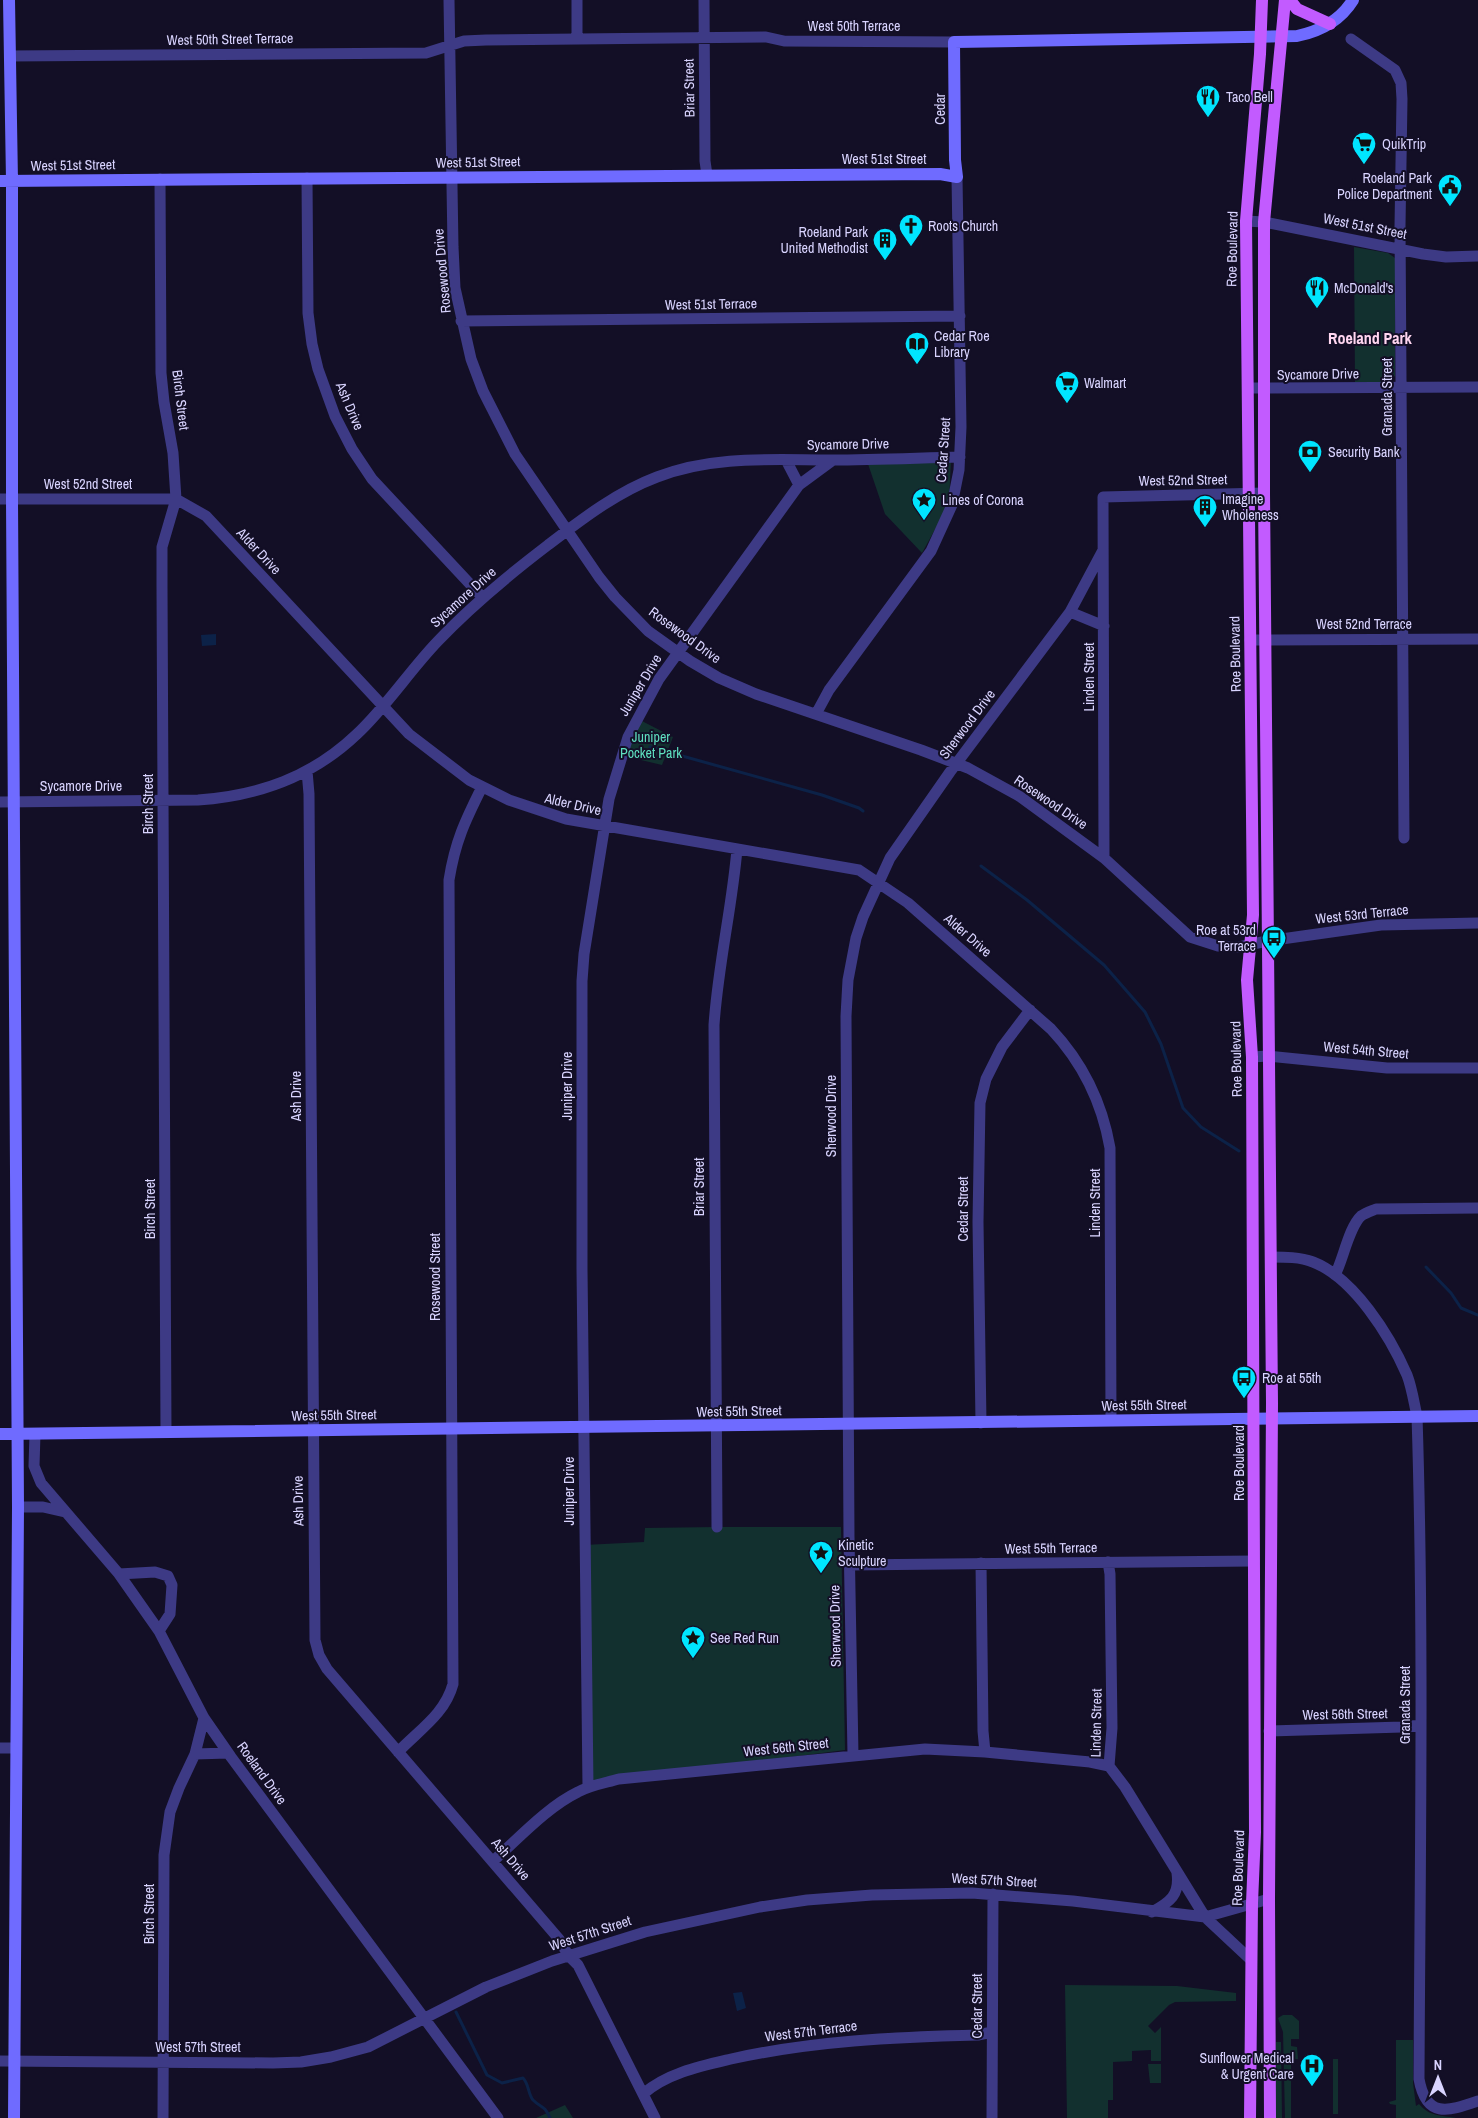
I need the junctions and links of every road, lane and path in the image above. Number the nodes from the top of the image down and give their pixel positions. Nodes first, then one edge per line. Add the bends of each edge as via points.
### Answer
1 (9, 0) edge
2 (449, 0) edge
3 (576, 0) edge
4 (704, 0) edge
5 (1262, 0) edge
6 (1285, 0) edge
7 (1290, 0) edge
8 (1353, 0) edge
9 (1330, 24) junction
10 (5, 26) edge
11 (1260, 37) junction
12 (1280, 37) junction
13 (577, 39) junction
14 (704, 39) junction
15 (1351, 40) dead end
16 (954, 42) junction
17 (450, 45) junction
18 (10, 56) junction
19 (707, 175) junction
20 (452, 177) junction
21 (957, 177) junction
22 (306, 178) junction
23 (160, 179) junction
24 (6, 181) edge
25 (1246, 221) junction
26 (1264, 222) junction
27 (1401, 249) junction
28 (1478, 256) edge
29 (960, 316) junction
30 (461, 321) junction
31 (1402, 387) junction
32 (1478, 387) edge
33 (1248, 388) junction
34 (1264, 390) junction
35 (960, 457) junction
36 (786, 460) junction
37 (833, 460) junction
38 (799, 486) junction
39 (1248, 493) junction
40 (1264, 493) junction
41 (1103, 497) joint
42 (6, 499) edge
43 (176, 499) junction
44 (567, 531) junction
45 (1102, 552) junction
46 (483, 598) junction
47 (1070, 612) junction
48 (1104, 626) junction
49 (1402, 639) junction
50 (1478, 639) edge
51 (1250, 640) junction
52 (1265, 640) junction
53 (678, 653) junction
54 (382, 706) junction
55 (816, 714) junction
56 (956, 764) junction
57 (306, 770) junction
58 (482, 787) junction
59 (163, 801) junction
60 (0, 802) edge
61 (14, 802) junction
62 (604, 826) junction
63 (1404, 838) dead end
64 (736, 848) junction
65 (1104, 858) junction
66 (878, 882) junction
67 (1478, 923) edge
68 (1267, 941) junction
69 (1251, 944) junction
70 (1030, 1010) junction
71 (1268, 1056) junction
72 (1252, 1057) junction
73 (1478, 1068) edge
74 (1478, 1208) edge
75 (1271, 1257) junction
76 (1335, 1275) junction
77 (1417, 1416) junction
78 (1478, 1416) edge
79 (1254, 1419) junction
80 (1272, 1419) junction
81 (1111, 1420) junction
82 (981, 1423) junction
83 (848, 1424) junction
84 (715, 1426) junction
85 (584, 1427) junction
86 (451, 1428) junction
87 (312, 1431) junction
88 (166, 1432) junction
89 (0, 1434) edge
90 (17, 1434) junction
91 (34, 1434) junction
92 (18, 1507) junction
93 (65, 1512) junction
94 (717, 1526) dead end
95 (1254, 1561) junction
96 (1108, 1562) junction
97 (981, 1563) junction
98 (849, 1566) junction
99 (119, 1574) junction
100 (159, 1632) junction
101 (204, 1718) junction
102 (1421, 1725) junction
103 (1269, 1731) junction
104 (0, 1748) edge
105 (15, 1748) junction
106 (398, 1752) junction
107 (985, 1752) junction
108 (228, 1753) junction
109 (195, 1754) junction
110 (853, 1755) junction
111 (1109, 1766) junction
112 (588, 1787) junction
113 (493, 1861) junction
114 (1176, 1871) junction
115 (993, 1894) junction
116 (1269, 1899) junction
117 (1252, 1903) junction
118 (1152, 1912) junction
119 (1205, 1917) junction
120 (568, 1955) junction
121 (1251, 1960) junction
122 (426, 2018) junction
123 (992, 2032) junction
124 (0, 2061) edge
125 (14, 2061) junction
126 (163, 2062) junction
127 (643, 2094) junction
128 (1478, 2101) edge
129 (14, 2118) edge
130 (163, 2118) edge
131 (498, 2118) edge
132 (655, 2118) edge
133 (992, 2118) edge
134 (1250, 2118) edge
135 (1270, 2118) edge

1 - 10 street
2 - 17 street, Rosewood Drive
3 - 13 street
4 - 14 street, Briar Street
5 - 11 main road, Roe Boulevard
6 - 12 main road
7 - 9 main road via 1297,9
8 - 9 street, West 50th Terrace
9 - 12 street, West 50th Terrace via 1314,33
10 - 18 street
11 - 12 street, West 50th Terrace
11 - 16 street, West 50th Terrace
11 - 25 main road, Roe Boulevard
12 - 26 main road
13 - 14 street, West 50th Terrace
13 - 17 street, West 50th Terrace via 471,41
14 - 16 street, West 50th Terrace via 766,37 784,41
14 - 19 street, Briar Street
15 - 27 street, Granada Street via 1395,70 1401,83
16 - 21 street, Cedar
17 - 18 street, West 50th Street Terrace via 426,52
17 - 20 street, Rosewood Drive
18 - 24 street
19 - 20 street, West 51st Street
19 - 21 street, West 51st Street via 940,174
20 - 22 street, West 51st Street
20 - 30 street, Rosewood Drive via 455,288
21 - 29 street, Cedar Street
22 - 23 street, West 51st Street
22 - 46 street, Ash Drive via 308,313 318,369 335,416 372,479
23 - 24 street, West 51st Street
23 - 43 street, Birch Street via 162,374
24 - 42 street
25 - 26 street, West 51st Street
25 - 33 main road, Roe Boulevard
26 - 27 street, West 51st Street
26 - 34 main road
27 - 28 street, West 51st Street via 1446,256
27 - 31 street, Granada Street
29 - 30 street, West 51st Terrace
29 - 35 street, Cedar Street
30 - 44 street, Rosewood Drive via 477,375 502,431
31 - 32 street, Sycamore Drive
31 - 34 street, Sycamore Drive
31 - 49 street, Granada Street
33 - 34 street, Sycamore Drive
33 - 39 main road, Roe Boulevard
34 - 40 main road
35 - 37 street, Sycamore Drive
35 - 55 street, Cedar Street via 952,505 938,539 829,690
36 - 37 street, Sycamore Drive
36 - 38 street
36 - 44 street, Sycamore Drive via 730,460 690,466 658,476 612,500
37 - 38 street, Juniper Drive
38 - 53 street, Juniper Drive
39 - 40 street, West 52nd Street
39 - 41 street, West 52nd Street
39 - 51 main road, Roe Boulevard
40 - 52 main road
41 - 45 street, Linden Street
42 - 43 street, West 52nd Street
42 - 61 street
43 - 54 street, Alder Drive via 206,516
43 - 59 street, Birch Street via 162,548
44 - 46 street, Sycamore Drive
44 - 53 street, Rosewood Drive via 615,597 648,631
45 - 47 street, Sherwood Drive
45 - 48 street, Linden Street
46 - 54 street, Sycamore Drive via 436,643
47 - 48 street
47 - 56 street, Sherwood Drive
48 - 65 street, Linden Street
49 - 50 street, West 52nd Terrace
49 - 52 street, West 52nd Terrace
49 - 63 street, Granada Street
51 - 52 street, West 52nd Terrace
51 - 69 main road, Roe Boulevard
52 - 68 main road
53 - 55 street, Rosewood Drive via 719,678
53 - 62 street, Juniper Drive via 643,705 628,737 616,770
54 - 57 street, Sycamore Drive via 344,746
54 - 58 street, Alder Drive via 422,746
55 - 56 street, Rosewood Drive
56 - 65 street, Rosewood Drive via 1019,796
56 - 66 street, Sherwood Drive via 894,850
57 - 59 street, Sycamore Drive via 264,789 229,798
57 - 87 street, Ash Drive via 309,794
58 - 62 street, Alder Drive via 536,810
58 - 86 street, Rosewood Street via 454,850 450,880
59 - 61 street, Sycamore Drive
59 - 88 street, Birch Street
60 - 61 street, Sycamore Drive
61 - 90 street
62 - 64 street, Alder Drive
62 - 85 street, Juniper Drive via 582,981
64 - 66 street, Alder Drive via 859,870
64 - 84 street, Briar Street via 714,1025
65 - 69 street, Rosewood Drive via 1190,937 1218,946
66 - 70 street, Alder Drive via 908,903
66 - 83 street, Sherwood Drive via 856,938 847,998
67 - 68 street, West 53rd Terrace via 1381,925
68 - 69 street, West 53rd Terrace
68 - 71 main road
69 - 72 main road, Roe Boulevard via 1247,980
70 - 81 street, Linden Street via 1061,1039 1080,1065 1105,1122 1110,1148
70 - 82 street, Cedar Street via 1002,1047 986,1079 980,1102
71 - 72 street, West 54th Street
71 - 73 street, West 54th Street via 1387,1068
71 - 75 main road
72 - 79 main road, Roe Boulevard
74 - 76 street via 1392,1208 1369,1212 1353,1227
75 - 76 street, Granada Street via 1311,1261
75 - 80 main road
76 - 77 street, Granada Street via 1348,1285 1390,1342 1408,1377
77 - 78 street, West 55th Street
77 - 80 street, West 55th Street
77 - 102 street, Granada Street
79 - 80 street, West 55th Street
79 - 81 street, West 55th Street
79 - 95 main road, Roe Boulevard
80 - 103 main road
81 - 82 street, West 55th Street
82 - 83 street, West 55th Street
83 - 84 street, West 55th Street
83 - 98 street, Sherwood Drive
84 - 85 street, West 55th Street
84 - 94 street, Briar Street
85 - 86 street, West 55th Street
85 - 112 street, Juniper Drive
86 - 87 street, West 55th Street
86 - 106 street, Rosewood Street via 453,1684 441,1710
87 - 88 street, West 55th Street
87 - 106 street, Ash Drive via 317,1648 326,1668
88 - 91 street, West 55th Street
89 - 90 street, West 55th Street
90 - 91 street, West 55th Street
90 - 92 street
91 - 93 street, Roeland Drive via 34,1466 41,1483
92 - 93 street via 42,1507
92 - 105 street
93 - 99 street, Roeland Drive
95 - 96 street, West 55th Terrace
95 - 117 main road, Roe Boulevard via 1255,1832
96 - 97 street, West 55th Terrace
96 - 111 street, Linden Street via 1112,1728
97 - 98 street, West 55th Terrace
97 - 107 street
98 - 110 street, Sherwood Drive
99 - 100 street, Roeland Drive
99 - 100 street via 155,1572 168,1576 172,1585 170,1614
100 - 101 street, Roeland Drive
101 - 108 street, Roeland Drive
101 - 109 street, Birch Street
102 - 103 street, West 56th Street
102 - 128 street, Granada Street via 1419,2079 1427,2103 1438,2110 1448,2111
103 - 116 main road
104 - 105 street
105 - 125 street
106 - 113 street, Ash Drive
107 - 110 street, West 56th Street via 925,1749
107 - 111 street, West 56th Street
108 - 109 street
108 - 122 street, Roeland Drive
109 - 126 street, Birch Street via 170,1812 164,1855
110 - 112 street, West 56th Street via 619,1779
111 - 114 street, Linden Street
112 - 113 street, West 56th Street via 556,1806
113 - 120 street, Ash Drive via 559,1938
114 - 118 street via 1178,1884 1173,1898
114 - 119 street, Linden Street
115 - 118 street, West 57th Street
115 - 120 street, West 57th Street via 931,1892 807,1900 695,1920
115 - 123 street, Cedar Street
116 - 117 street, West 57th Street
116 - 135 main road
117 - 119 street, West 57th Street
117 - 121 main road, Roe Boulevard
118 - 119 street, West 57th Street
119 - 121 street
120 - 122 street, West 57th Street via 486,1987
120 - 127 street, Ash Drive via 578,1965
121 - 134 main road, Roe Boulevard
122 - 126 street, West 57th Street via 386,2039 331,2057 273,2063
122 - 131 street, Roeland Drive
123 - 127 street, West 57th Terrace via 837,2042 749,2055 687,2070 656,2084
123 - 133 street, Cedar Street
124 - 125 street, West 57th Street
125 - 126 street, West 57th Street
125 - 129 street
126 - 130 street, Birch Street
127 - 132 street, Ash Drive

